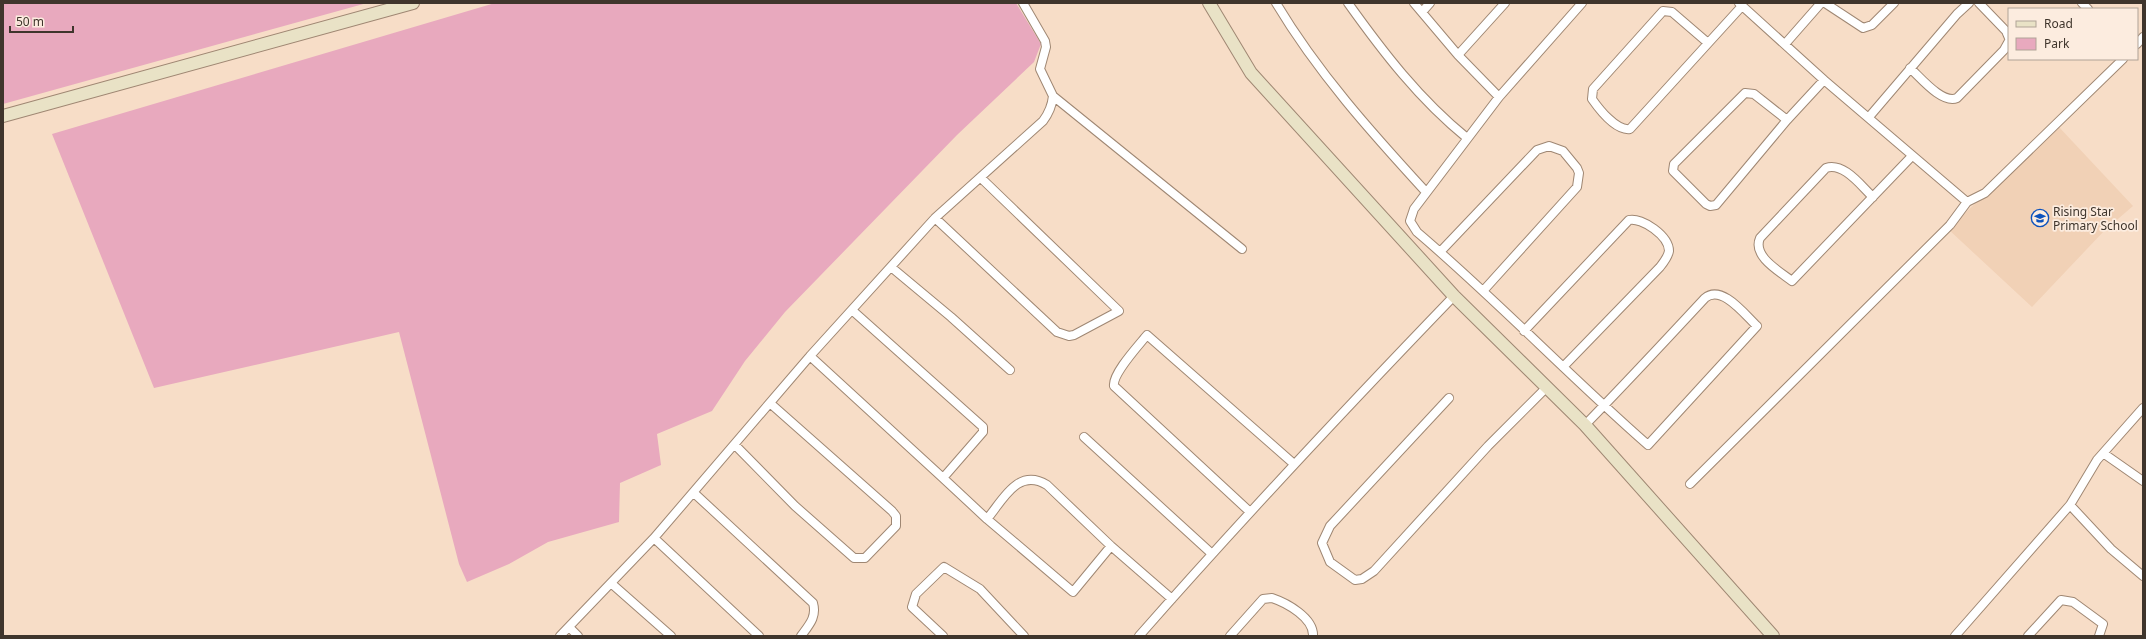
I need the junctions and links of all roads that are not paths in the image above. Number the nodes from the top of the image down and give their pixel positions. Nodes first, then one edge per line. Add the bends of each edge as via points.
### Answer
1 (413, 3) edge
2 (1022, 3) edge
3 (1209, 3) edge
4 (1276, 3) edge
5 (1348, 3) edge
6 (1414, 3) edge
7 (1430, 3) edge
8 (1505, 3) edge
9 (1582, 3) edge
10 (1821, 3) edge
11 (1825, 3) edge
12 (1894, 3) edge
13 (1969, 3) edge
14 (1979, 3) edge
15 (1740, 5) edge
16 (1422, 12) junction
17 (2008, 36) edge
18 (1708, 43) junction
19 (2008, 43) edge
20 (1785, 44) junction
21 (1458, 55) junction
22 (2122, 60) edge
23 (1910, 68) junction
24 (1824, 80) junction
25 (1053, 96) junction
26 (1499, 97) junction
27 (3, 116) edge
28 (1869, 117) junction
29 (1787, 120) junction
30 (1466, 138) junction
31 (1912, 156) junction
32 (981, 178) junction
33 (1426, 192) junction
34 (1873, 197) junction
35 (1967, 202) junction
36 (935, 218) junction
37 (1242, 249) dead end
38 (1440, 252) junction
39 (891, 267) junction
40 (1483, 291) junction
41 (1454, 296) junction
42 (853, 311) junction
43 (1524, 331) junction
44 (810, 356) junction
45 (1563, 367) junction
46 (1010, 370) dead end
47 (1547, 387) junction
48 (1449, 398) dead end
49 (771, 404) junction
50 (1603, 406) junction
51 (2143, 408) edge
52 (1585, 425) junction
53 (1084, 437) dead end
54 (735, 445) junction
55 (2103, 453) junction
56 (1294, 464) junction
57 (943, 478) junction
58 (2143, 481) edge
59 (1690, 484) dead end
60 (694, 493) junction
61 (2070, 505) junction
62 (1250, 512) junction
63 (987, 519) junction
64 (654, 538) junction
65 (1111, 546) junction
66 (1211, 553) junction
67 (2143, 576) edge
68 (612, 584) junction
69 (1172, 599) junction
70 (570, 628) junction
71 (560, 636) edge
72 (578, 636) edge
73 (671, 636) edge
74 (759, 636) edge
75 (801, 636) edge
76 (943, 636) edge
77 (1024, 636) edge
78 (1139, 636) edge
79 (1230, 636) edge
80 (1313, 636) edge
81 (1773, 636) edge
82 (1955, 636) edge
83 (2028, 636) edge
84 (2099, 636) edge

1 - 27 main road
2 - 25 street via 1045,41 1046,47 1040,69
3 - 41 main road via 1251,73
4 - 33 street via 1294,33 1341,97
5 - 30 street via 1398,71 1443,119
6 - 16 street
7 - 16 street
8 - 21 street
9 - 26 street
10 - 20 street
11 - 12 street via 1863,28 1872,25
13 - 23 street
14 - 17 street
15 - 18 street
15 - 20 street
16 - 21 street
18 - 18 street via 1630,129 1626,130 1616,125 1592,99 1593,89 1663,11 1672,12
19 - 23 street via 2004,50 1957,98 1952,100 1943,98
20 - 24 street
21 - 26 street
22 - 35 street via 1985,193
23 - 28 street
24 - 28 street
24 - 29 street
25 - 32 street via 1051,107 1043,121
25 - 37 street
26 - 30 street
28 - 31 street
29 - 29 street via 1754,94 1745,93 1674,164 1673,171 1706,204 1716,205
30 - 33 street
31 - 34 street
31 - 35 street
32 - 36 street
32 - 36 street via 1119,312 1074,335 1057,332
33 - 38 street via 1414,209 1410,221 1417,232
34 - 34 street via 1792,281 1759,253 1760,238 1830,166 1841,168
35 - 59 street via 1950,225
36 - 39 street
38 - 40 street
38 - 40 street via 1537,150 1549,146 1563,151 1579,173 1577,187
39 - 42 street
39 - 46 street via 952,317
40 - 43 street
41 - 47 main road
41 - 56 street
42 - 44 street
42 - 57 street via 983,427 983,432
43 - 45 street
43 - 45 street via 1629,220 1643,222 1665,239 1669,252 1660,267
44 - 49 street
44 - 57 street
45 - 50 street
47 - 48 street via 1488,446 1374,571 1362,579 1355,580 1330,562 1322,543 1325,535 1330,526
47 - 52 main road
49 - 54 street
49 - 54 street via 892,512 896,516 896,526 865,558 854,558 795,506
50 - 50 street via 1710,294 1724,296 1757,326 1648,445
50 - 52 street
51 - 55 street
52 - 81 main road
53 - 66 street
54 - 60 street
55 - 58 street
55 - 61 street
56 - 62 street
56 - 62 street via 1147,335 1114,379 1116,389
57 - 63 street
60 - 64 street
60 - 75 street via 813,603 813,621
61 - 67 street via 2111,549
61 - 82 street
62 - 66 street
63 - 65 street via 1016,484 1024,480 1039,480
63 - 65 street via 1073,592
64 - 68 street
64 - 74 street
65 - 69 street
66 - 69 street
68 - 70 street
68 - 73 street
69 - 78 street
70 - 71 street
70 - 72 street
76 - 77 street via 912,606 916,594 944,566 980,589
79 - 80 street via 1263,599 1272,598 1298,612 1309,622
83 - 84 street via 2061,600 2073,602 2103,624

